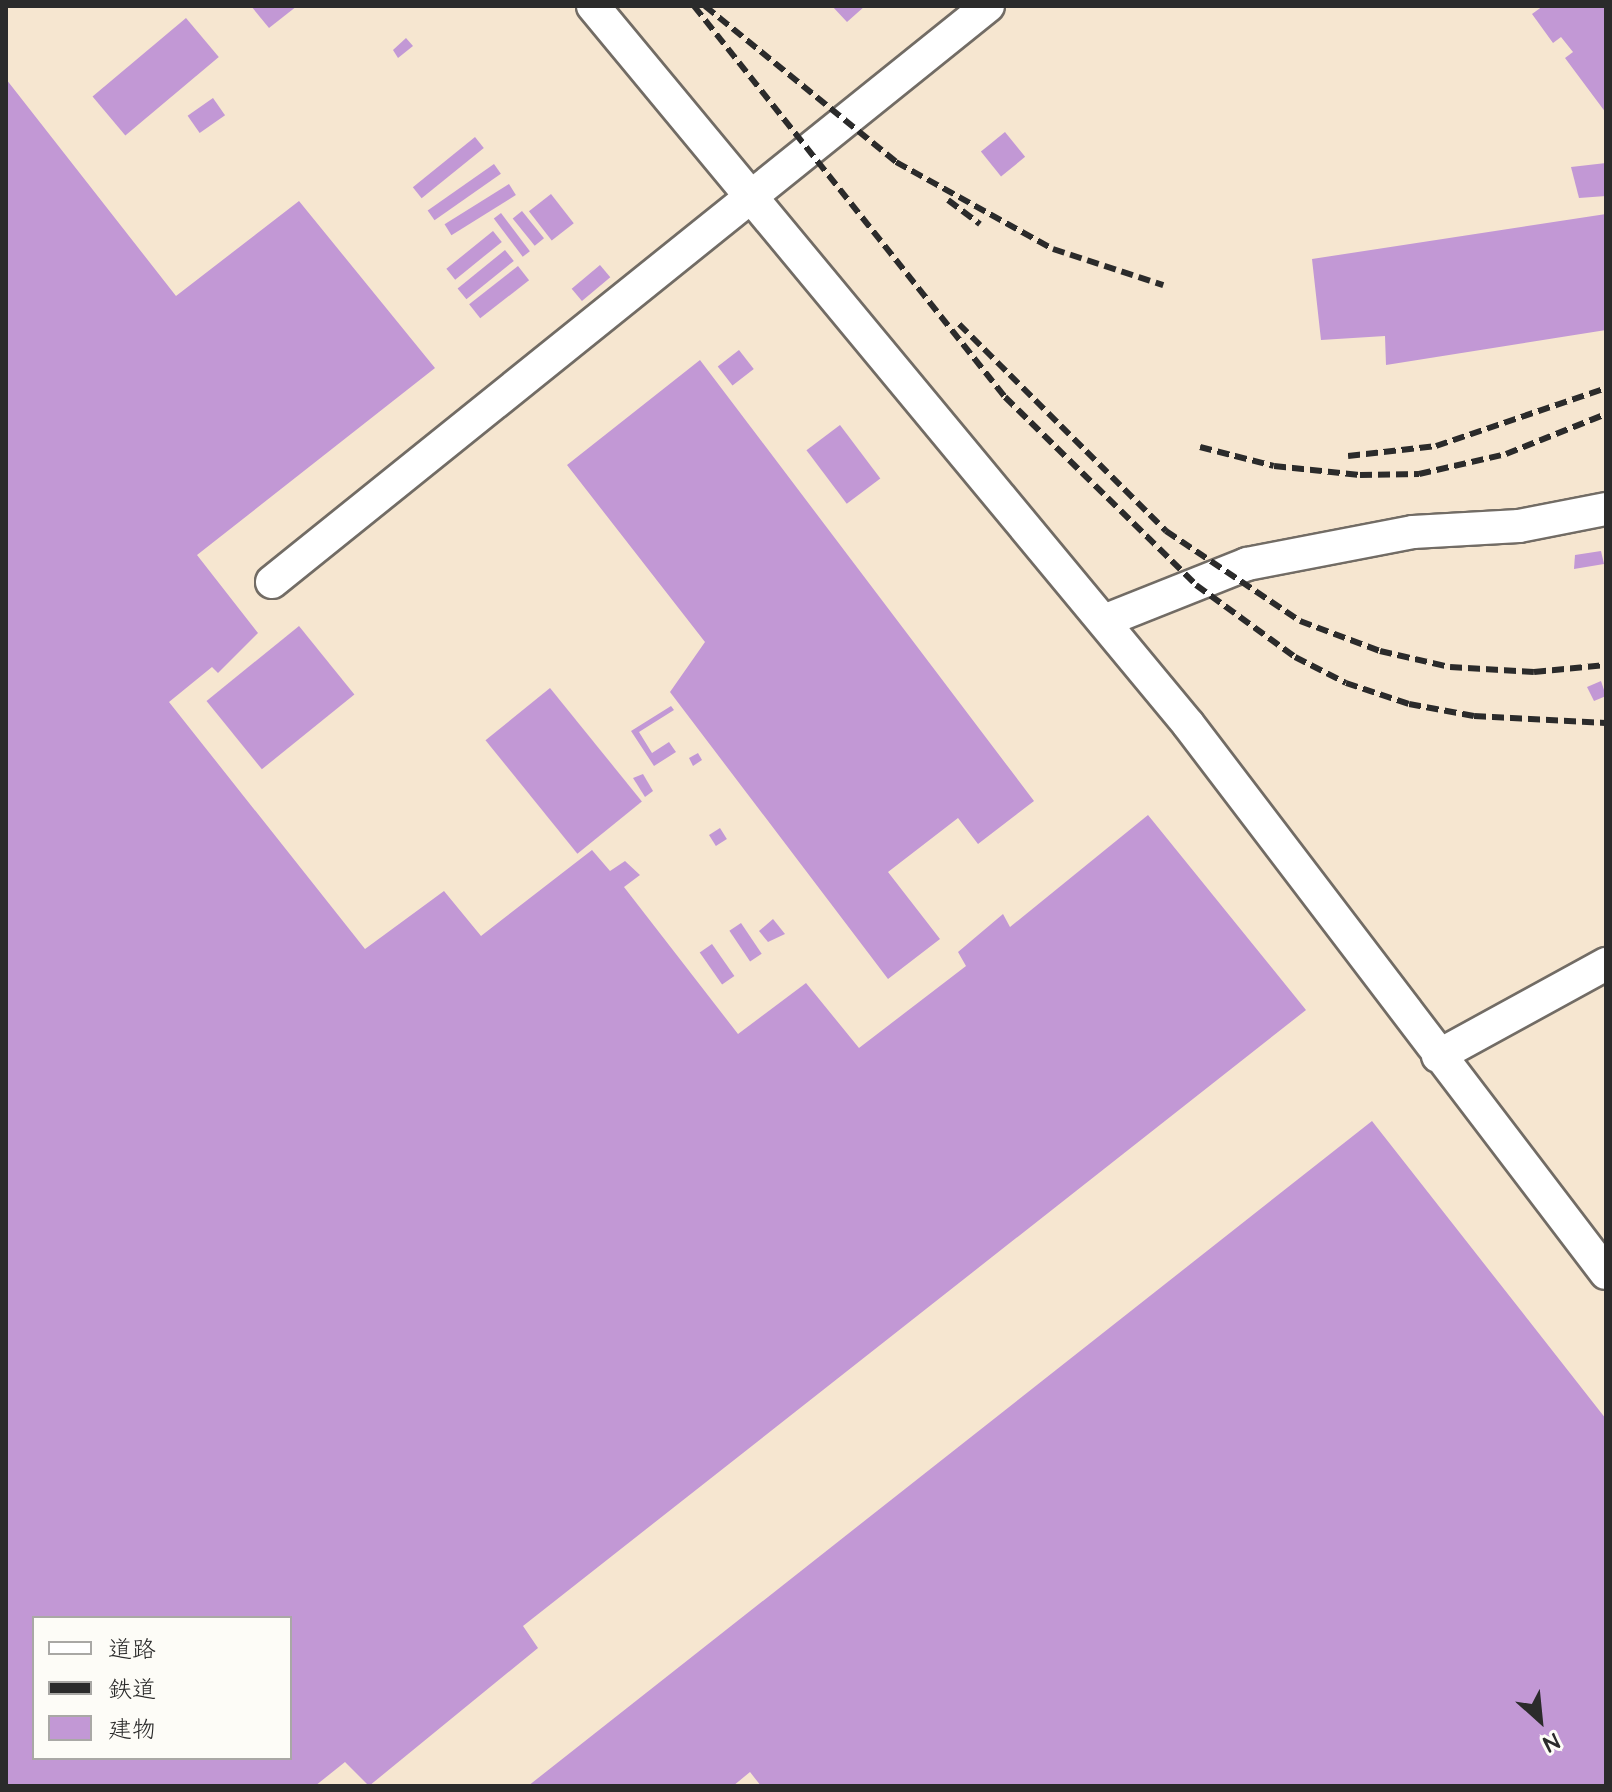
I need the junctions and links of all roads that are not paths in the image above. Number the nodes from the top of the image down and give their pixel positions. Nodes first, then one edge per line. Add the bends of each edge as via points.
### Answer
1 (593, 6) edge
2 (988, 6) edge
3 (752, 197) junction
4 (1606, 509) edge
5 (272, 582) dead end
6 (1104, 621) junction
7 (1606, 964) edge
8 (1438, 1056) junction
9 (1606, 1273) edge

1 - 3 street
2 - 3 street
3 - 5 street
3 - 6 street
4 - 6 street via 1519,526 1413,532 1247,564
6 - 8 street
7 - 8 street
8 - 9 street

